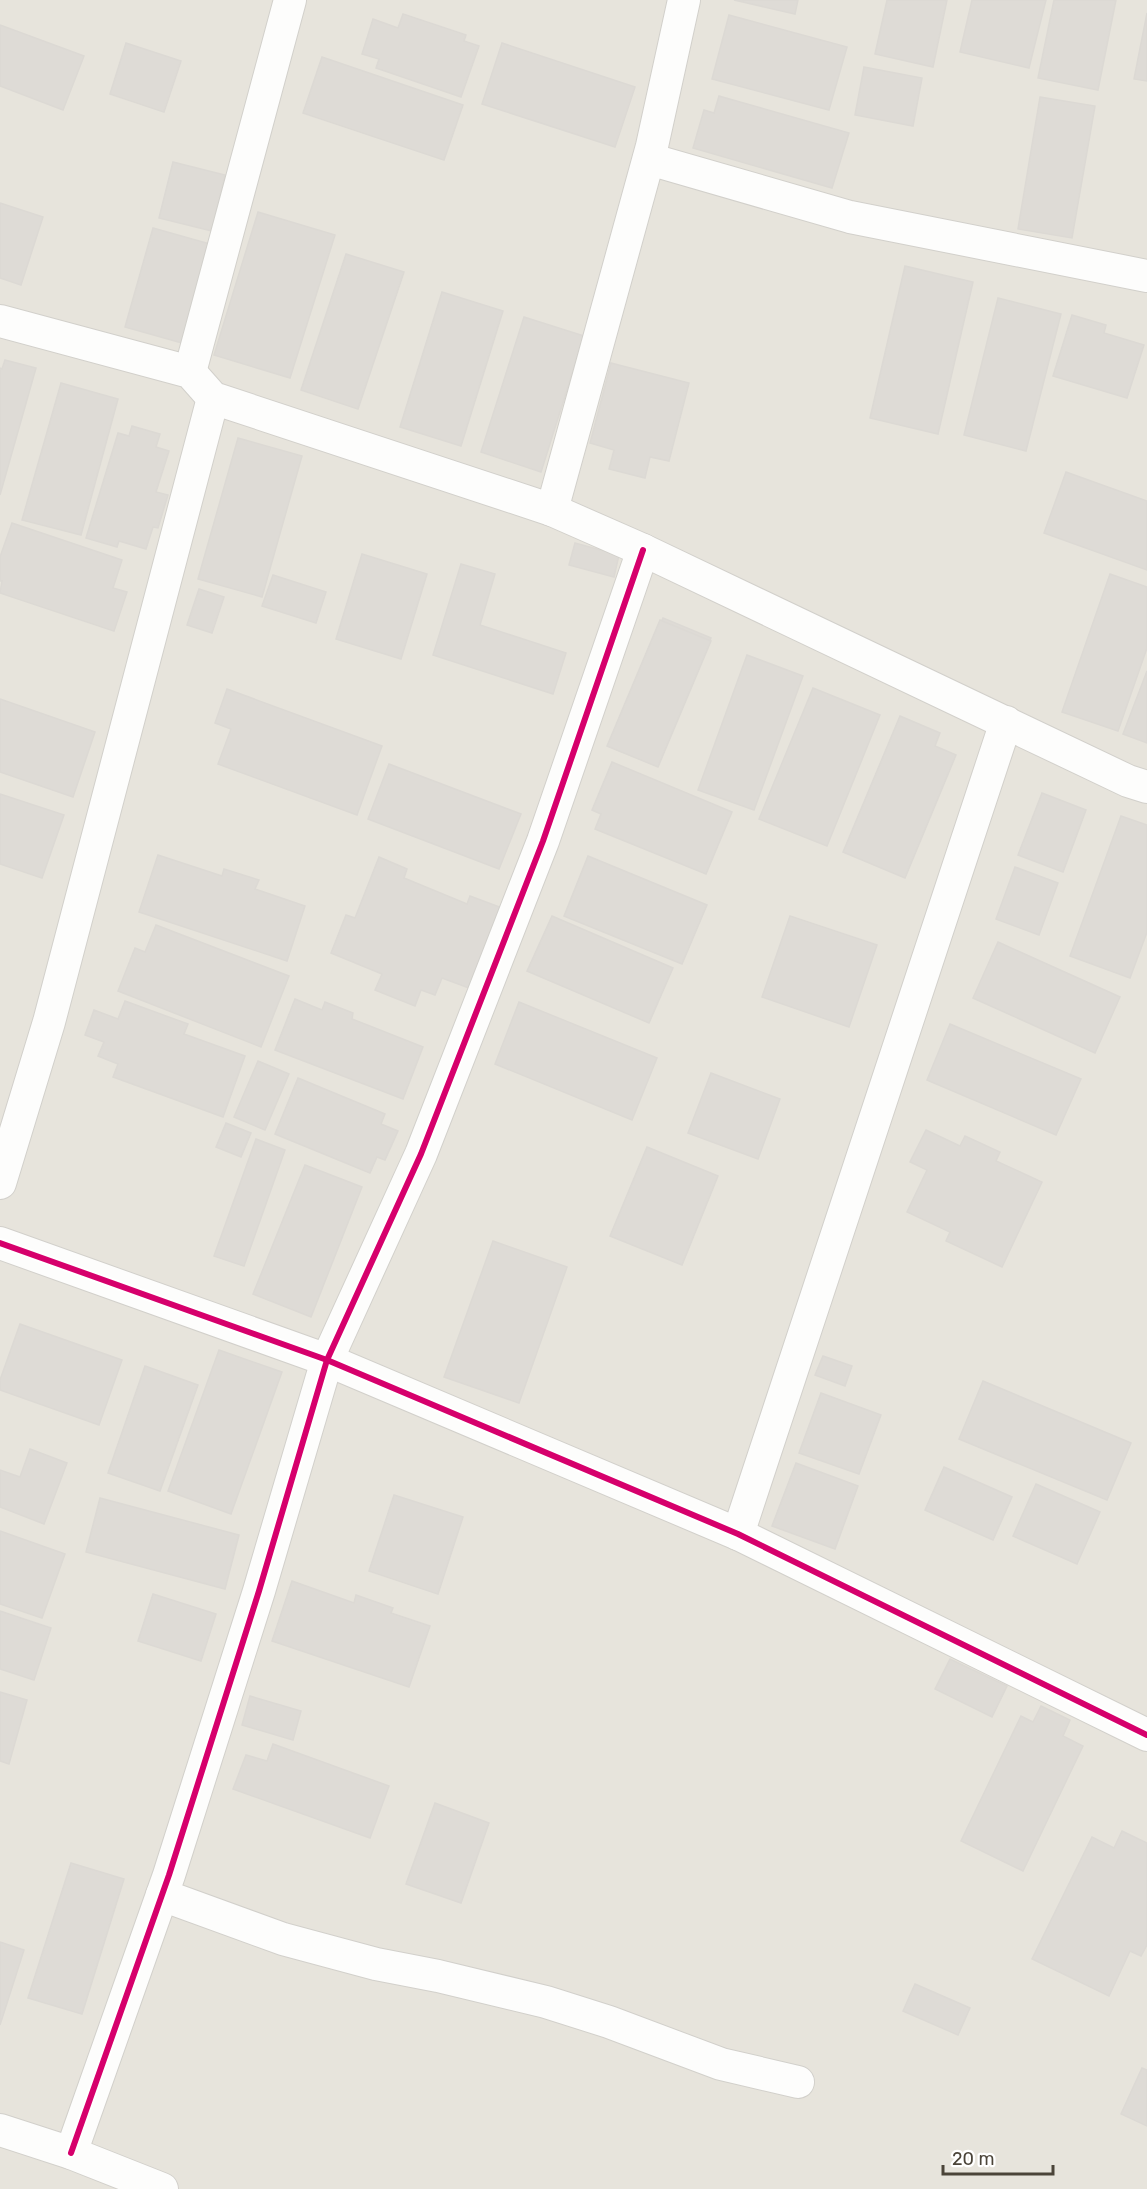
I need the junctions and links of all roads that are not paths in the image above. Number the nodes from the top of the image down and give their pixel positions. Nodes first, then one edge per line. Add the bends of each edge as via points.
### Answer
1 (290, 0) edge
2 (684, 0) edge
3 (649, 159) junction
4 (1147, 276) edge
5 (0, 321) edge
6 (190, 372) junction
7 (213, 398) junction
8 (552, 510) junction
9 (643, 550) junction
10 (1006, 722) junction
11 (1147, 787) edge
12 (0, 1183) edge
13 (0, 1243) edge
14 (327, 1360) junction
15 (738, 1534) junction
16 (1147, 1735) edge
17 (162, 1895) junction
18 (798, 2082) dead end
19 (0, 2130) edge
20 (71, 2153) junction
21 (162, 2189) edge

1 - 6 street
2 - 3 street
3 - 4 street via 850,217
3 - 8 street
5 - 6 street
6 - 7 street
7 - 8 street
7 - 12 street via 49,1022
8 - 9 street
9 - 10 street
9 - 14 street via 543,841 421,1154
10 - 11 street
10 - 15 street
13 - 14 street
14 - 15 street
14 - 17 street via 259,1591
15 - 16 street
17 - 18 street via 283,1940 546,2002 721,2064
17 - 20 street
19 - 20 street
20 - 21 street

